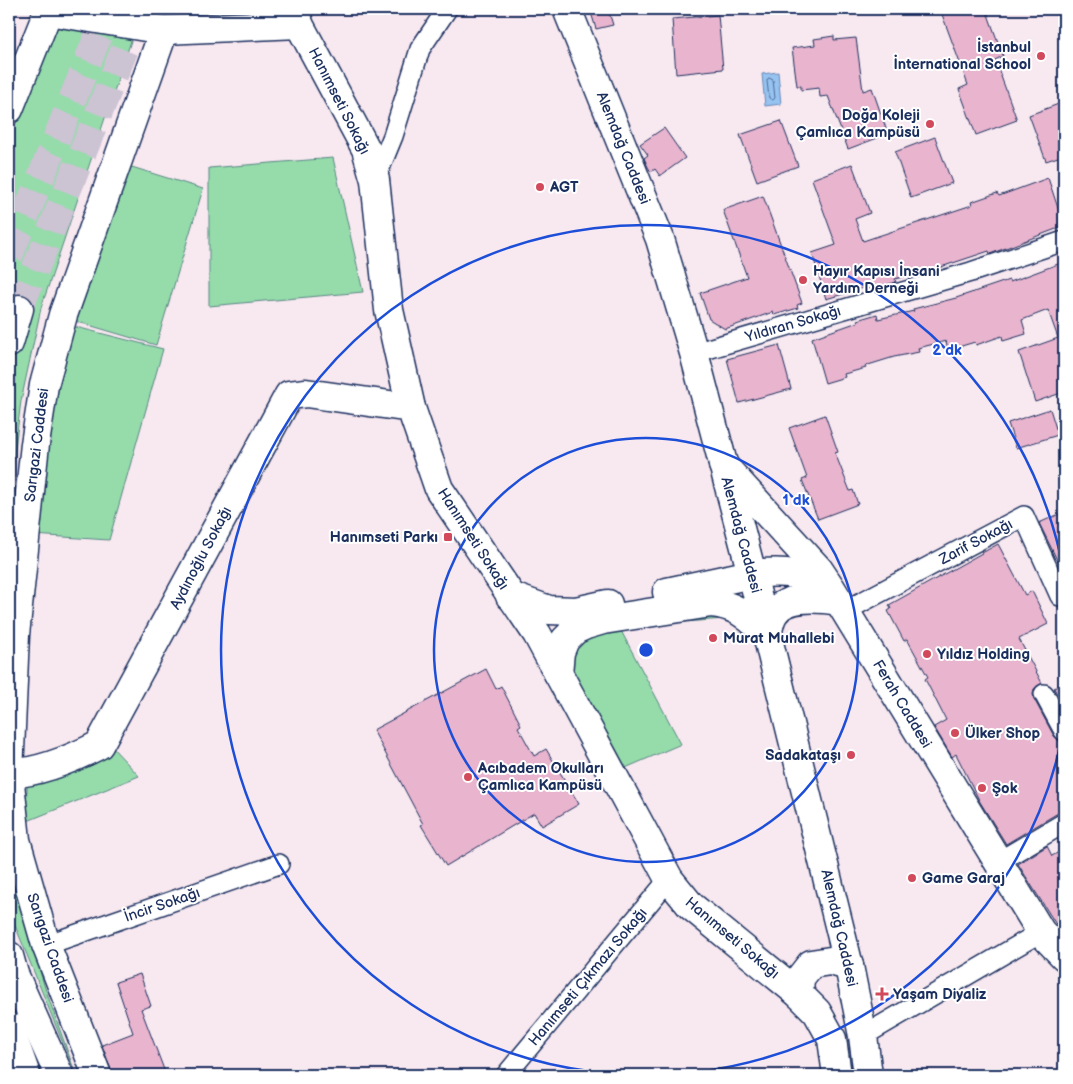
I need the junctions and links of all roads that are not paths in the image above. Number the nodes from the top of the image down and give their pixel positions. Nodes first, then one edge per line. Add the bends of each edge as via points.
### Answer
1 (447, 9) edge
2 (567, 9) edge
3 (46, 10) edge
4 (298, 17) edge
5 (164, 30) junction
6 (9, 110) edge
7 (375, 180) junction
8 (1064, 241) edge
9 (19, 309) tunnel mouth
10 (9, 343) edge
11 (694, 352) junction
12 (411, 408) junction
13 (723, 465) junction
14 (752, 574) junction
15 (510, 596) junction
16 (1063, 599) edge
17 (842, 606) junction
18 (767, 634) junction
19 (558, 673) junction
20 (1044, 694) dead end
21 (1064, 731) edge
22 (9, 774) edge
23 (1064, 823) edge
24 (998, 862) junction
25 (279, 864) dead end
26 (669, 879) junction
27 (1041, 932) junction
28 (46, 945) junction
29 (9, 956) edge
30 (1064, 956) edge
31 (849, 966) junction
32 (799, 994) junction
33 (9, 1027) edge
34 (863, 1036) junction
35 (26, 1075) edge
36 (59, 1075) edge
37 (97, 1075) edge
38 (506, 1075) edge
39 (837, 1075) edge
40 (868, 1075) edge

1 - 7 street via 420,49 393,136
2 - 11 main road, Alemdağ Caddesi via 660,239
3 - 5 main road
3 - 6 main road
4 - 5 main road
4 - 7 main road, Hanımseti Sokağı via 366,149
5 - 22 main road, Sarıgazi Caddesi via 64,316 44,385 15,635
7 - 12 main road, Hanımseti Sokağı via 389,310
8 - 11 street, Yıldıran Sokağı via 971,272
9 - 10 main road
11 - 13 main road, Alemdağ Caddesi
12 - 15 main road, Hanımseti Sokağı via 439,489
12 - 22 main road, Aydınoğlu Sokağı via 306,393 289,395 99,745 23,773
13 - 14 main road, Alemdağ Caddesi
13 - 17 main road, Ferah Caddesi via 819,570
14 - 15 main road via 576,611 549,610
14 - 17 main road via 798,575 812,581
14 - 18 main road, Alemdağ Caddesi
15 - 19 main road, Hanımseti Sokağı via 537,634
16 - 17 street, Zarif Sokağı via 1024,516
17 - 18 main road via 818,597 787,604 773,614
17 - 24 main road, Ferah Caddesi
18 - 19 main road via 744,613 726,604 711,603 603,620 575,630 565,640
18 - 31 main road, Alemdağ Caddesi
19 - 26 main road, Hanımseti Sokağı
20 - 21 street
22 - 28 main road, Sarıgazi Caddesi via 16,840
23 - 24 street
24 - 27 main road, Ferah Caddesi
25 - 28 street, İncir Sokağı
26 - 32 main road, Hanımseti Sokağı via 691,906
26 - 38 street, Hanımseti Çıkmazı Sokağı
27 - 30 main road, Ferah Caddesi
27 - 34 street
28 - 37 main road, Sarıgazi Caddesi
29 - 36 main road
31 - 32 main road via 830,961 812,964 800,978
31 - 34 main road, Alemdağ Caddesi
32 - 39 main road via 817,1012 832,1039
33 - 35 main road
34 - 40 main road, Alemdağ Caddesi

